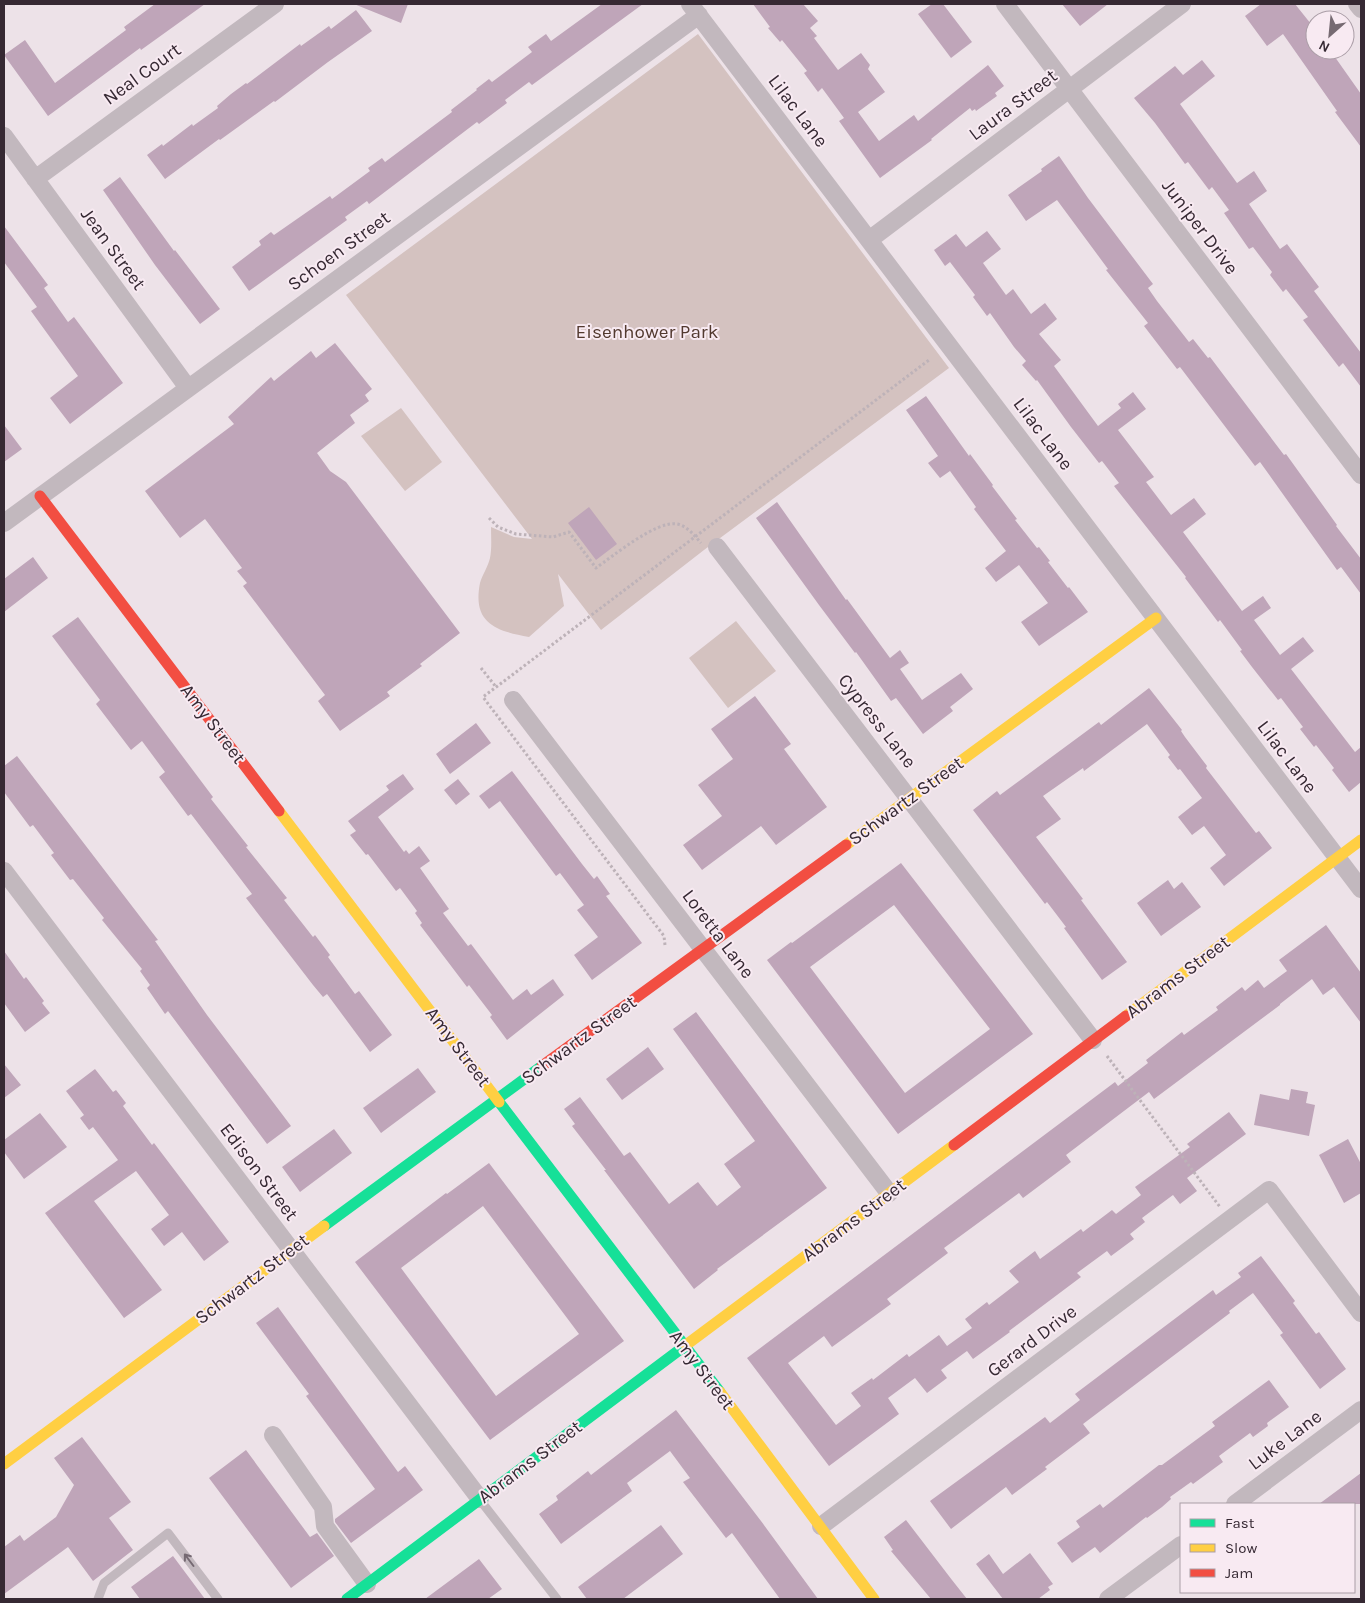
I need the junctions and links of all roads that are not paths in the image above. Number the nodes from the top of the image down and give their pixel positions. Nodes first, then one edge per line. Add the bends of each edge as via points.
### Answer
1 (275, 4) edge
2 (1005, 4) edge
3 (1182, 4) edge
4 (1358, 4) edge
5 (694, 9) edge
6 (1361, 9) edge
7 (1069, 89) junction
8 (4, 136) edge
9 (35, 179) junction
10 (869, 240) junction
11 (188, 388) junction
12 (1361, 474) edge
13 (40, 496) junction
14 (4, 523) edge
15 (717, 547) road end
16 (1156, 618) junction
17 (513, 700) dead end
18 (910, 798) junction
19 (1361, 840) edge
20 (1337, 858) junction
21 (4, 871) edge
22 (1361, 889) edge
23 (703, 948) junction
24 (1094, 1040) junction
25 (497, 1099) junction
26 (889, 1193) junction
27 (291, 1250) junction
28 (1361, 1313) edge
29 (684, 1346) junction
30 (1361, 1410) edge
31 (273, 1435) dead end
32 (4, 1464) edge
33 (480, 1500) junction
34 (1236, 1503) edge
35 (821, 1526) junction
36 (1180, 1545) edge
37 (367, 1584) junction
38 (98, 1599) edge
39 (218, 1599) edge
40 (347, 1599) edge
41 (557, 1599) edge
42 (874, 1599) edge
43 (1108, 1599) edge

1 - 9 street, Neal Court
2 - 7 street, Juniper Drive
3 - 7 street, Laura Street
4 - 6 street
5 - 10 street, Lilac Lane
5 - 11 street, Schoen Street
7 - 10 street, Laura Street
7 - 12 street, Juniper Drive
8 - 9 street, Jean Street
9 - 11 street, Jean Street
10 - 16 street, Lilac Lane
11 - 13 street, Schoen Street
13 - 14 street, Schoen Street
13 - 25 street, Amy Street
15 - 18 street, Cypress Lane
16 - 18 street, Schwartz Street
16 - 20 street, Lilac Lane
17 - 23 street, Loretta Lane
18 - 23 street, Schwartz Street
18 - 24 street, Cypress Lane
19 - 20 street, Abrams Street
20 - 22 street, Lilac Lane
20 - 24 street, Abrams Street
21 - 27 street, Edison Street
23 - 25 street, Schwartz Street
23 - 26 street, Loretta Lane
24 - 26 street, Abrams Street
25 - 27 street, Schwartz Street
25 - 29 street, Amy Street
26 - 29 street, Abrams Street
27 - 32 street, Schwartz Street
27 - 33 street, Edison Street
28 - 35 street, Gerard Drive via 1269,1190
29 - 33 street, Abrams Street
29 - 35 street, Amy Street
30 - 34 street, Luke Lane
31 - 37 street via 322,1507 325,1526
33 - 37 street, Abrams Street
33 - 41 lane
35 - 42 street, Amy Street
36 - 43 street
37 - 40 street, Abrams Street
39 -> 38 lane via 168,1533 104,1583

